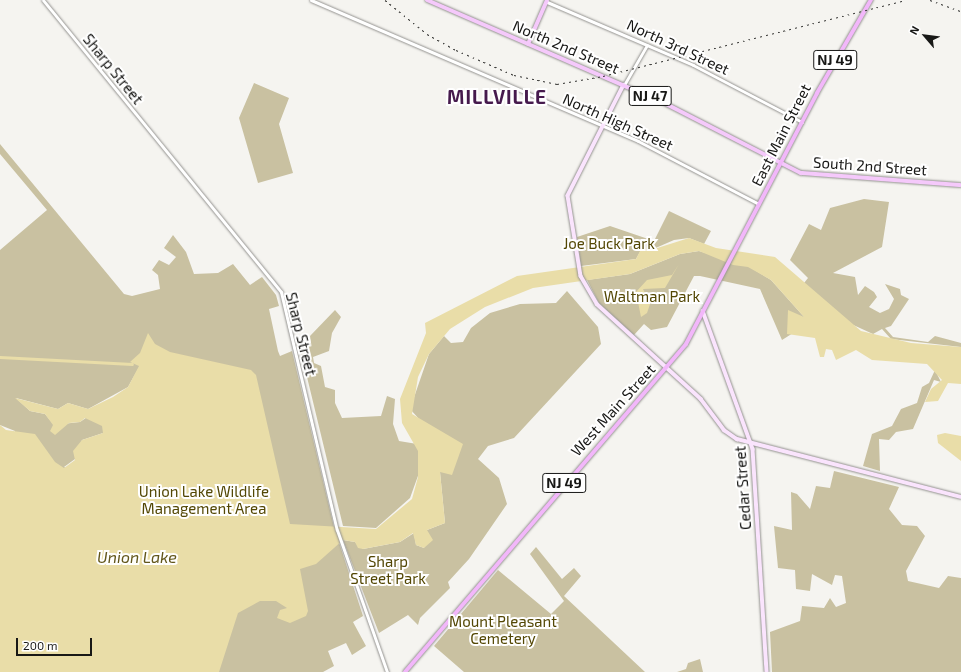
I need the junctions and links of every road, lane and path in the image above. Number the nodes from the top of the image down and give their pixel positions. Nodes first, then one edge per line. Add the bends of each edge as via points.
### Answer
1 (43, 0) edge
2 (311, 0) edge
3 (427, 0) edge
4 (871, 0) edge
5 (545, 1) edge
6 (528, 44) junction
7 (647, 45) junction
8 (624, 85) junction
9 (802, 122) junction
10 (603, 126) junction
11 (780, 163) junction
12 (961, 185) edge
13 (759, 204) junction
14 (740, 241) joint
15 (703, 312) junction
16 (666, 368) junction
17 (752, 444) junction
18 (961, 497) edge
19 (387, 672) edge
20 (405, 672) edge
21 (767, 672) edge

1 - 19 street, Sharp Street via 281,292 337,530
2 - 10 street, North High Street
3 - 6 main road, North 2nd Street / NJ 47
4 - 9 highway, East Main Street / NJ 49
5 - 6 main road
5 - 7 street, North 3rd Street
6 - 8 main road, North 2nd Street / NJ 47
7 - 8 street
7 - 9 street, North 3rd Street
8 - 10 main road
8 - 11 main road, North 2nd Street / NJ 47
9 - 11 highway, East Main Street / NJ 49
10 - 13 street, North High Street
10 - 16 main road via 568,199 578,264 583,282 600,308
11 - 12 main road, South 2nd Street / NJ 47 via 804,174
11 - 13 highway, East Main Street / NJ 49
13 - 14 highway, East Main Street / NJ 49
14 - 15 highway, West Main Street / NJ 49
15 - 16 highway, West Main Street / NJ 49 via 686,344
15 - 17 main road, Cedar Street
16 - 17 main road via 705,402 724,430
16 - 20 highway, West Main Street / NJ 49
17 - 18 main road
17 - 21 main road, Cedar Street

